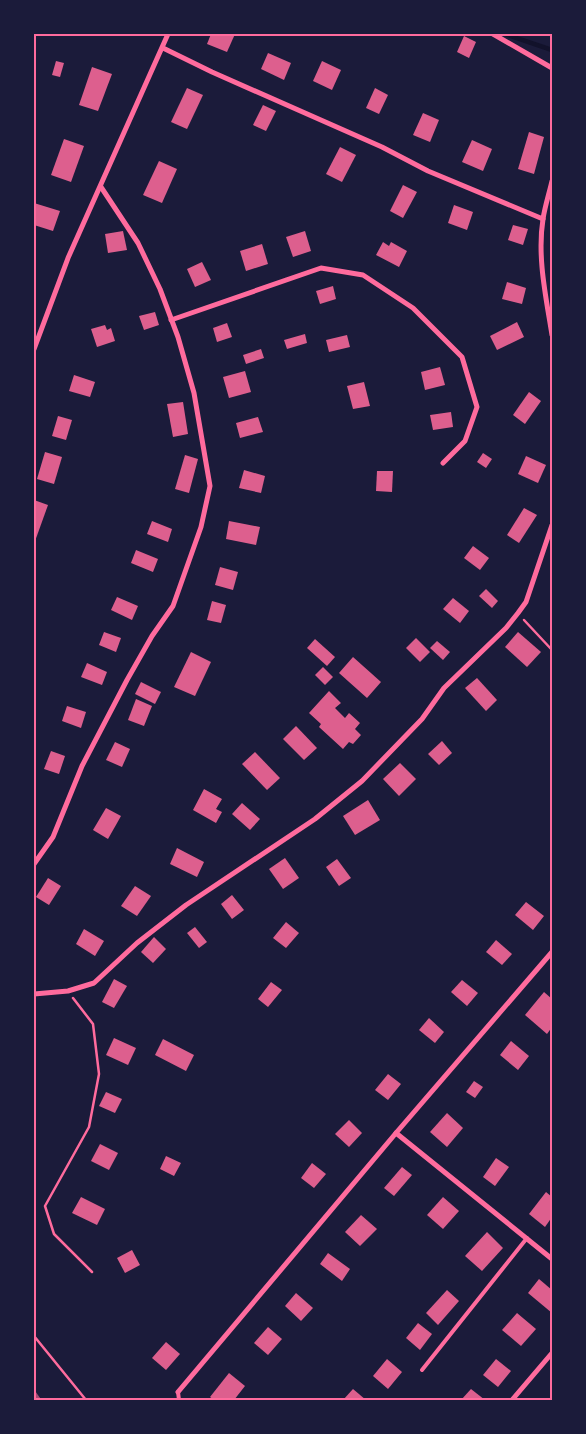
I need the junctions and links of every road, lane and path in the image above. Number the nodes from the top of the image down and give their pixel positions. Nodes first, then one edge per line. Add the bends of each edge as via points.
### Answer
1 (168, 34) edge
2 (493, 34) edge
3 (163, 48) junction
4 (552, 68) edge
5 (552, 181) edge
6 (101, 186) junction
7 (543, 219) junction
8 (171, 320) junction
9 (552, 335) edge
10 (34, 349) edge
11 (443, 463) dead end
12 (552, 525) edge
13 (518, 613) junction
14 (523, 618) joint
15 (552, 650) edge
16 (34, 864) edge
17 (552, 952) edge
18 (68, 991) junction
19 (34, 994) edge
20 (396, 1133) junction
21 (527, 1238) junction
22 (552, 1259) edge
23 (92, 1272) dead end
24 (34, 1336) edge
25 (552, 1353) edge
26 (422, 1370) dead end
27 (178, 1392) joint
28 (86, 1400) edge
29 (179, 1400) edge
30 (512, 1400) edge

1 - 3 street
2 - 4 street
3 - 6 street
3 - 7 street via 428,171
5 - 7 street
6 - 8 street via 138,243
6 - 10 street via 68,258
7 - 9 street via 543,278
8 - 11 street via 321,268 363,276 413,308 462,357 477,407 465,441
8 - 16 street via 194,392 210,486 201,528 173,606 127,680 82,766 53,837
12 - 13 street via 526,602
13 - 14 lane
13 - 18 street via 444,688 422,719 362,781 315,819 186,905 137,943 94,983
14 - 15 path
17 - 20 street
18 - 19 street
18 - 23 path via 93,1024 99,1074 89,1126 45,1206 54,1234
20 - 21 street
20 - 27 street
21 - 22 street
21 - 26 lane
24 - 28 path
25 - 30 street
27 - 29 lane

